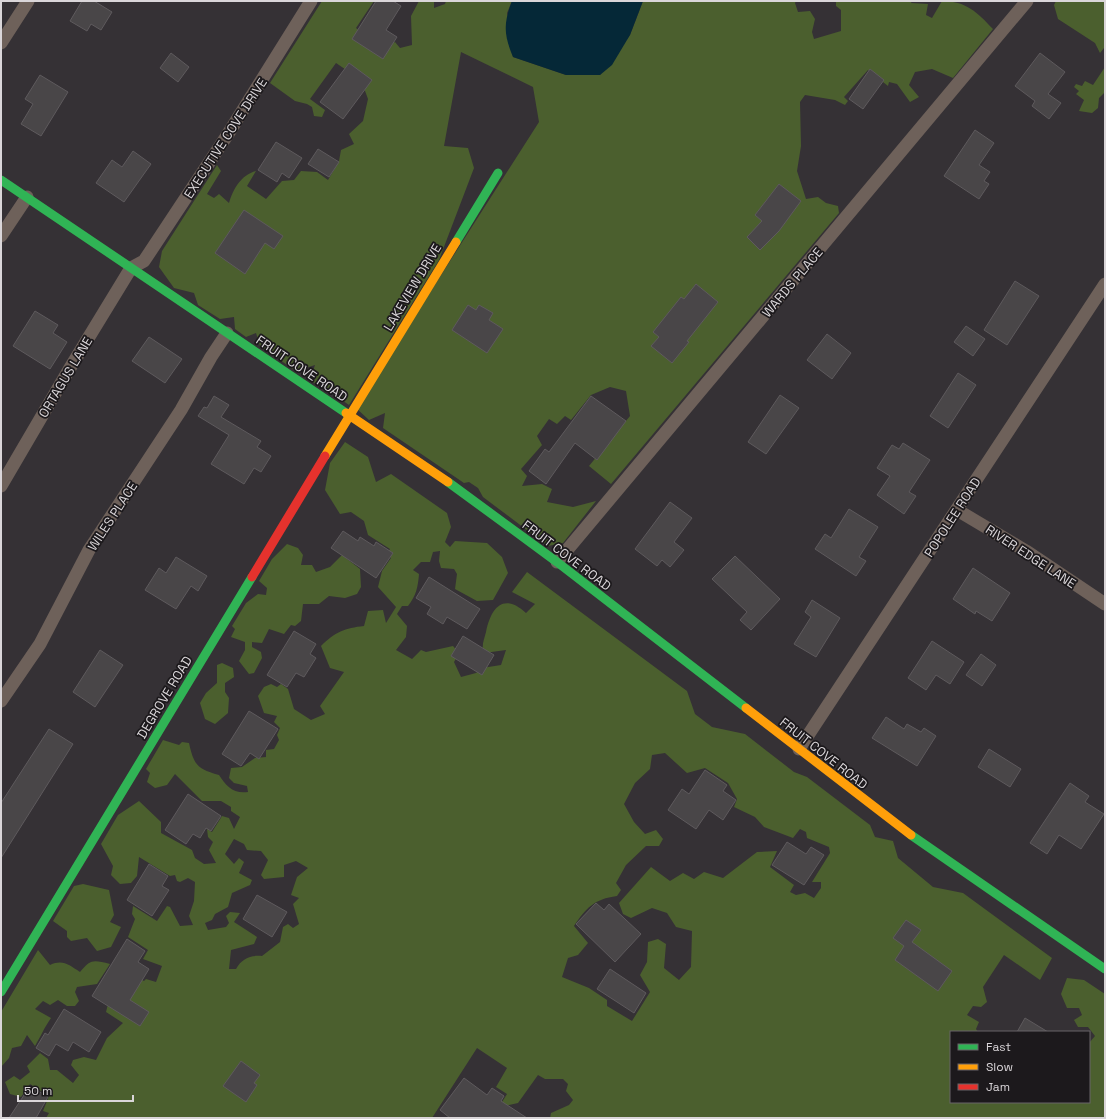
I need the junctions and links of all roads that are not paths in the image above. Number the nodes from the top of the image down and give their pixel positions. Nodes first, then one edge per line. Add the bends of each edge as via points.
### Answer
1 (28, 1) edge
2 (311, 1) edge
3 (1027, 1) edge
4 (1, 43) edge
5 (498, 173) dead end
6 (1, 180) edge
7 (26, 197) junction
8 (1, 236) edge
9 (131, 268) junction
10 (1105, 284) edge
11 (228, 334) junction
12 (349, 415) junction
13 (1, 486) edge
14 (957, 510) junction
15 (557, 562) junction
16 (1105, 604) edge
17 (1, 701) edge
18 (799, 749) junction
19 (1105, 969) edge
20 (1, 992) edge

1 - 4 street
2 - 9 street, EXECUTIVE COVE DRIVE via 228,134 144,261
3 - 15 street, WARDS PLACE
5 - 12 street, LAKEVIEW DRIVE
6 - 7 street, FRUIT COVE ROAD
7 - 8 street
7 - 9 street, FRUIT COVE ROAD
9 - 11 street, FRUIT COVE ROAD
9 - 13 street, ORTAGUS LANE
10 - 14 street, POPOLEE ROAD
11 - 12 street, FRUIT COVE ROAD
11 - 17 street, WILES PLACE via 89,550 40,644
12 - 15 street, FRUIT COVE ROAD via 460,490
12 - 20 street, DEGROVE ROAD
14 - 16 street, RIVER EDGE LANE via 1026,551
14 - 18 street, POPOLEE ROAD
15 - 18 street, FRUIT COVE ROAD
18 - 19 street, FRUIT COVE ROAD via 957,868

